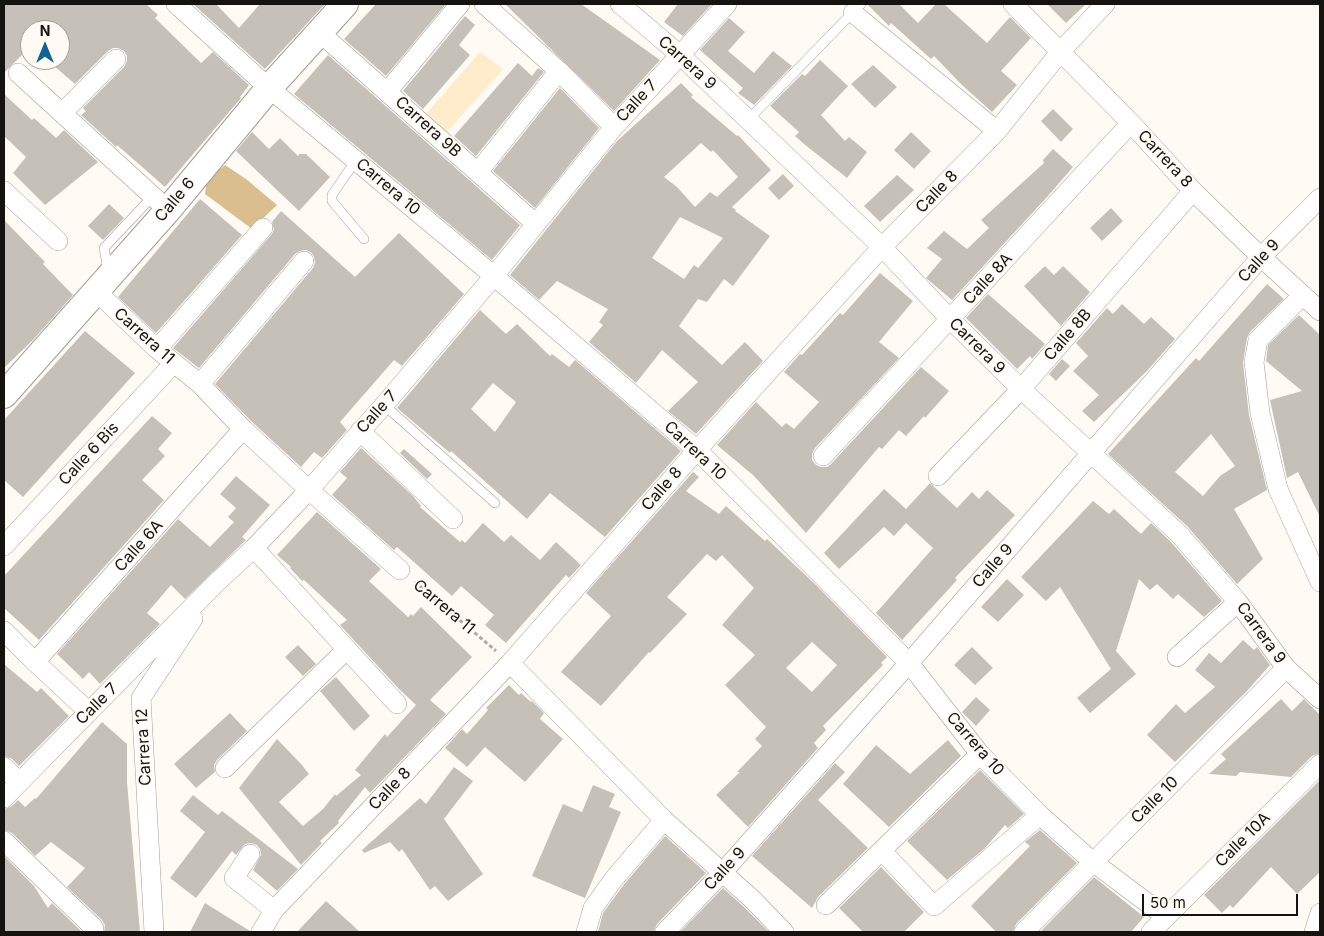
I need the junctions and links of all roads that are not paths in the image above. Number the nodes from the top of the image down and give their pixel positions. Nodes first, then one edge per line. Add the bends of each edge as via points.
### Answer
1 (176, 4) edge
2 (345, 4) edge
3 (460, 4) edge
4 (484, 4) edge
5 (620, 4) edge
6 (726, 4) edge
7 (1013, 4) edge
8 (1105, 4) edge
9 (857, 8) edge
10 (319, 32) junction
11 (1061, 51) junction
12 (680, 55) junction
13 (116, 59) dead end
14 (559, 71) junction
15 (18, 74) dead end
16 (269, 88) junction
17 (387, 92) junction
18 (62, 113) junction
19 (748, 120) junction
20 (1131, 123) junction
21 (614, 126) junction
22 (997, 131) junction
23 (356, 160) junction
24 (478, 172) junction
25 (4, 191) edge
26 (1193, 191) junction
27 (1320, 198) edge
28 (160, 203) junction
29 (536, 224) junction
30 (263, 228) dead end
31 (364, 239) dead end
32 (58, 241) dead end
33 (882, 247) junction
34 (1261, 257) junction
35 (304, 261) dead end
36 (494, 276) junction
37 (102, 284) junction
38 (1303, 295) junction
39 (1320, 311) edge
40 (950, 320) junction
41 (157, 349) junction
42 (174, 363) junction
43 (200, 384) junction
44 (1021, 390) junction
45 (5, 392) edge
46 (384, 405) junction
47 (243, 429) junction
48 (360, 431) junction
49 (697, 450) junction
50 (1090, 454) junction
51 (823, 456) dead end
52 (938, 476) dead end
53 (309, 490) junction
54 (495, 503) dead end
55 (452, 519) dead end
56 (4, 546) edge
57 (254, 548) junction
58 (400, 570) road end
59 (1320, 582) edge
60 (215, 584) junction
61 (1238, 602) junction
62 (4, 631) edge
63 (347, 649) junction
64 (1176, 657) dead end
65 (35, 662) junction
66 (510, 663) junction
67 (909, 664) junction
68 (1286, 668) junction
69 (1320, 699) edge
70 (397, 704) dead end
71 (89, 712) junction
72 (980, 754) junction
73 (1320, 764) edge
74 (4, 767) edge
75 (225, 768) dead end
76 (19, 782) junction
77 (4, 798) edge
78 (1040, 814) junction
79 (664, 820) junction
80 (4, 841) edge
81 (882, 851) junction
82 (250, 854) dead end
83 (1093, 862) junction
84 (722, 873) junction
85 (826, 905) dead end
86 (274, 910) junction
87 (1320, 913) edge
88 (1166, 917) junction
89 (94, 928) dead end
90 (777, 930) edge
91 (154, 932) edge
92 (261, 932) edge
93 (586, 932) edge
94 (665, 932) edge
95 (1024, 932) edge
96 (1151, 932) edge
97 (1314, 932) edge

1 - 16 street, Carrera 10
2 - 10 main road, Calle 6
3 - 17 street
4 - 14 street
5 - 12 street, Carrera 9
6 - 12 street, Calle 7
7 - 11 street, Carrera 8
8 - 11 street, Calle 8
9 - 19 lane
9 - 22 street
10 - 16 main road, Calle 6
10 - 17 street, Carrera 9B
11 - 20 street, Carrera 8
11 - 22 street, Calle 8
12 - 19 street, Carrera 9
12 - 21 street, Calle 7
13 - 18 street
14 - 21 street
14 - 24 street
15 - 18 street
16 - 23 street, Carrera 10
16 - 28 main road, Calle 6
17 - 24 street, Carrera 9B
18 - 28 street
19 - 33 street, Carrera 9
20 - 26 street, Carrera 8
20 - 40 street, Calle 8A
21 - 29 street, Calle 7
22 - 33 street, Calle 8
23 - 31 lane via 332,196 332,201
23 - 36 street, Carrera 10
24 - 29 street, Carrera 9B
25 - 32 street
26 - 34 street, Carrera 8
26 - 44 street, Calle 8B
27 - 34 street, Calle 9
28 - 37 main road, Calle 6
29 - 36 street, Calle 7
30 - 41 street
33 - 40 street, Carrera 9
33 - 49 street, Calle 8
34 - 38 street, Carrera 8
34 - 50 street, Calle 9
35 - 43 street
36 - 46 street, Calle 7
36 - 49 street, Carrera 10
37 - 41 street, Carrera 11
37 - 45 main road, Calle 6
38 - 39 street, Carrera 8
38 - 59 street via 1258,340 1254,362 1260,413 1278,489
40 - 44 street, Carrera 9
40 - 51 street, Calle 8A
41 - 42 street, Carrera 11
42 - 43 street, Carrera 11
42 - 56 street, Calle 6 Bis
43 - 47 street, Carrera 11
44 - 50 street, Carrera 9
44 - 52 street, Calle 8B
46 - 48 street, Calle 7
46 - 54 lane
47 - 53 street, Carrera 11
47 - 65 street, Calle 6A
48 - 53 street, Calle 7
48 - 55 street
49 - 66 street, Calle 8
49 - 67 street, Carrera 10
50 - 61 street, Carrera 9 via 1179,534
50 - 67 street, Calle 9
53 - 57 street, Calle 7
53 - 58 street, Carrera 11
57 - 60 street, Calle 7
57 - 63 street
60 - 71 street, Calle 7
60 - 91 street, Carrera 12 via 141,698
61 - 64 street
61 - 68 street, Carrera 9
62 - 65 street
63 - 70 street
63 - 75 street
65 - 71 street
66 - 79 street
66 - 86 street, Calle 8
67 - 72 street, Carrera 10
67 - 84 street, Calle 9
68 - 69 street, Carrera 9
68 - 83 street, Calle 10
71 - 76 street, Calle 7
72 - 78 street, Carrera 10
72 - 81 street
73 - 88 street, Calle 10A
74 - 76 street
76 - 77 street, Calle 7
78 - 81 street via 934,906
78 - 83 street, Carrera 10
79 - 84 street
79 - 93 street via 593,908
80 - 89 street
81 - 85 street
82 - 86 street via 234,878
83 - 88 street, Carrera 10
83 - 95 street, Calle 10
84 - 90 street via 752,899
84 - 94 street, Calle 9
86 - 92 street, Calle 8
87 - 97 street
88 - 96 street

